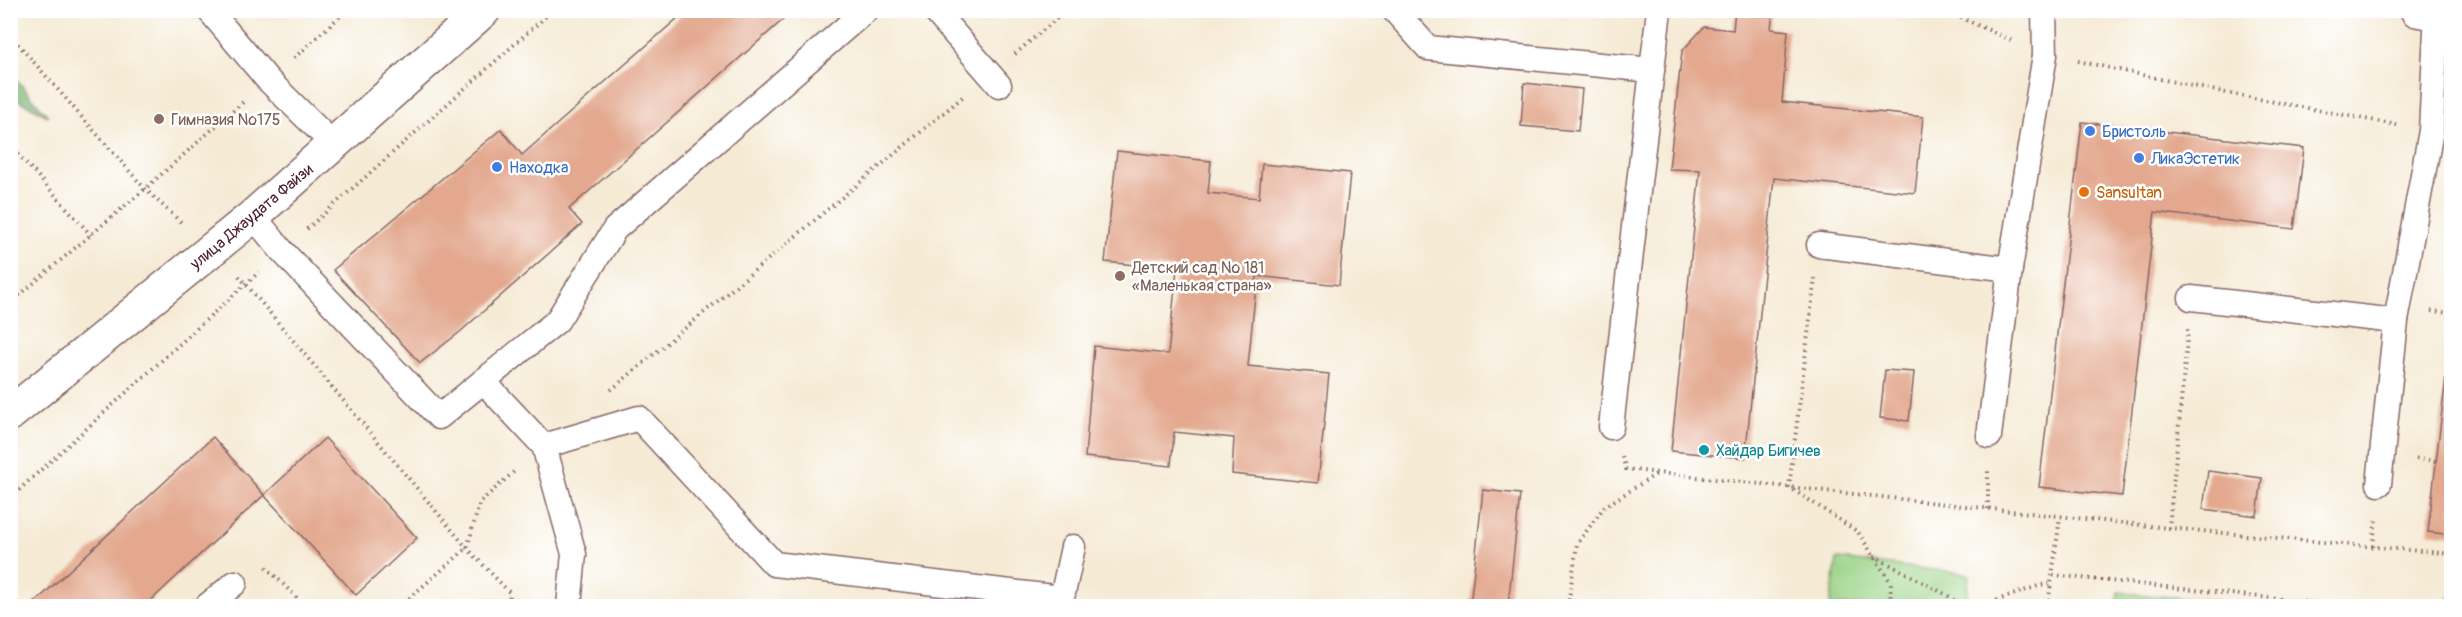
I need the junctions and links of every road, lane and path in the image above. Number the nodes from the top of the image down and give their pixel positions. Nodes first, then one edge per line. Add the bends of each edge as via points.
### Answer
1 (347, 10) edge
2 (484, 10) edge
3 (866, 10) edge
4 (934, 10) edge
5 (1066, 10) edge
6 (1394, 10) edge
7 (1659, 10) edge
8 (1944, 10) edge
9 (2044, 10) edge
10 (2436, 13) edge
11 (219, 14) edge
12 (10, 35) edge
13 (2046, 56) junction
14 (1652, 70) junction
15 (268, 80) junction
16 (995, 80) junction
17 (2431, 131) junction
18 (10, 145) edge
19 (335, 146) junction
20 (145, 189) junction
21 (254, 216) junction
22 (91, 235) junction
23 (1819, 245) joint
24 (212, 249) junction
25 (2010, 268) junction
26 (2191, 298) joint
27 (10, 303) edge
28 (2396, 321) junction
29 (483, 381) junction
30 (608, 393) dead end
31 (10, 414) edge
32 (1611, 426) joint
33 (1989, 436) joint
34 (544, 446) junction
35 (1659, 473) junction
36 (2379, 484) dead end
37 (1789, 487) junction
38 (1988, 509) junction
39 (2060, 517) junction
40 (2169, 528) junction
41 (1073, 547) dead end
42 (467, 548) junction
43 (1873, 555) junction
44 (2451, 555) edge
45 (2053, 575) junction
46 (235, 583) joint
47 (2051, 584) junction
48 (2451, 594) edge
49 (207, 606) edge
50 (305, 606) edge
51 (400, 606) edge
52 (509, 606) edge
53 (569, 606) edge
54 (1568, 606) edge
55 (1890, 606) edge
56 (1962, 606) edge
57 (1986, 606) edge
58 (2048, 606) edge
59 (2345, 606) edge
60 (2428, 606) edge

1 - 15 path
2 - 19 street, улица Джаудата Файзи
3 - 29 lane via 615,229 556,321
4 - 16 lane
5 - 16 path
6 - 14 lane via 1428,48
7 - 14 lane
8 - 13 path
9 - 13 lane
10 - 17 lane
11 - 15 lane
12 - 20 path
13 - 17 path
13 - 25 lane
14 - 32 lane
15 - 19 lane
15 - 20 path
16 - 30 path
17 - 28 lane
18 - 22 path
19 - 21 street, улица Джаудата Файзи
20 - 22 path
20 - 24 path
21 - 24 street, улица Джаудата Файзи
21 - 29 lane via 282,251 439,417
22 - 27 path
23 - 25 lane
23 - 37 path
24 - 31 street, улица Джаудата Файзи
24 - 42 path via 246,284
25 - 33 lane
26 - 28 lane
26 - 40 path
28 - 36 lane
29 - 34 lane
32 - 35 path via 1626,469
33 - 38 path
34 - 41 lane via 639,418 774,564 1062,598
34 - 42 path via 480,502
34 - 53 lane via 574,554
35 - 37 path
35 - 54 path via 1604,507 1577,544
37 - 38 path
37 - 43 path via 1858,532
38 - 39 path
39 - 40 path
39 - 45 path
40 - 44 path
42 - 51 path
42 - 52 path via 510,593
43 - 55 path via 1891,583
43 - 56 path
45 - 47 path
45 - 59 path
46 - 49 lane
46 - 50 path via 260,560
47 - 57 path
47 - 58 path
48 - 60 path

